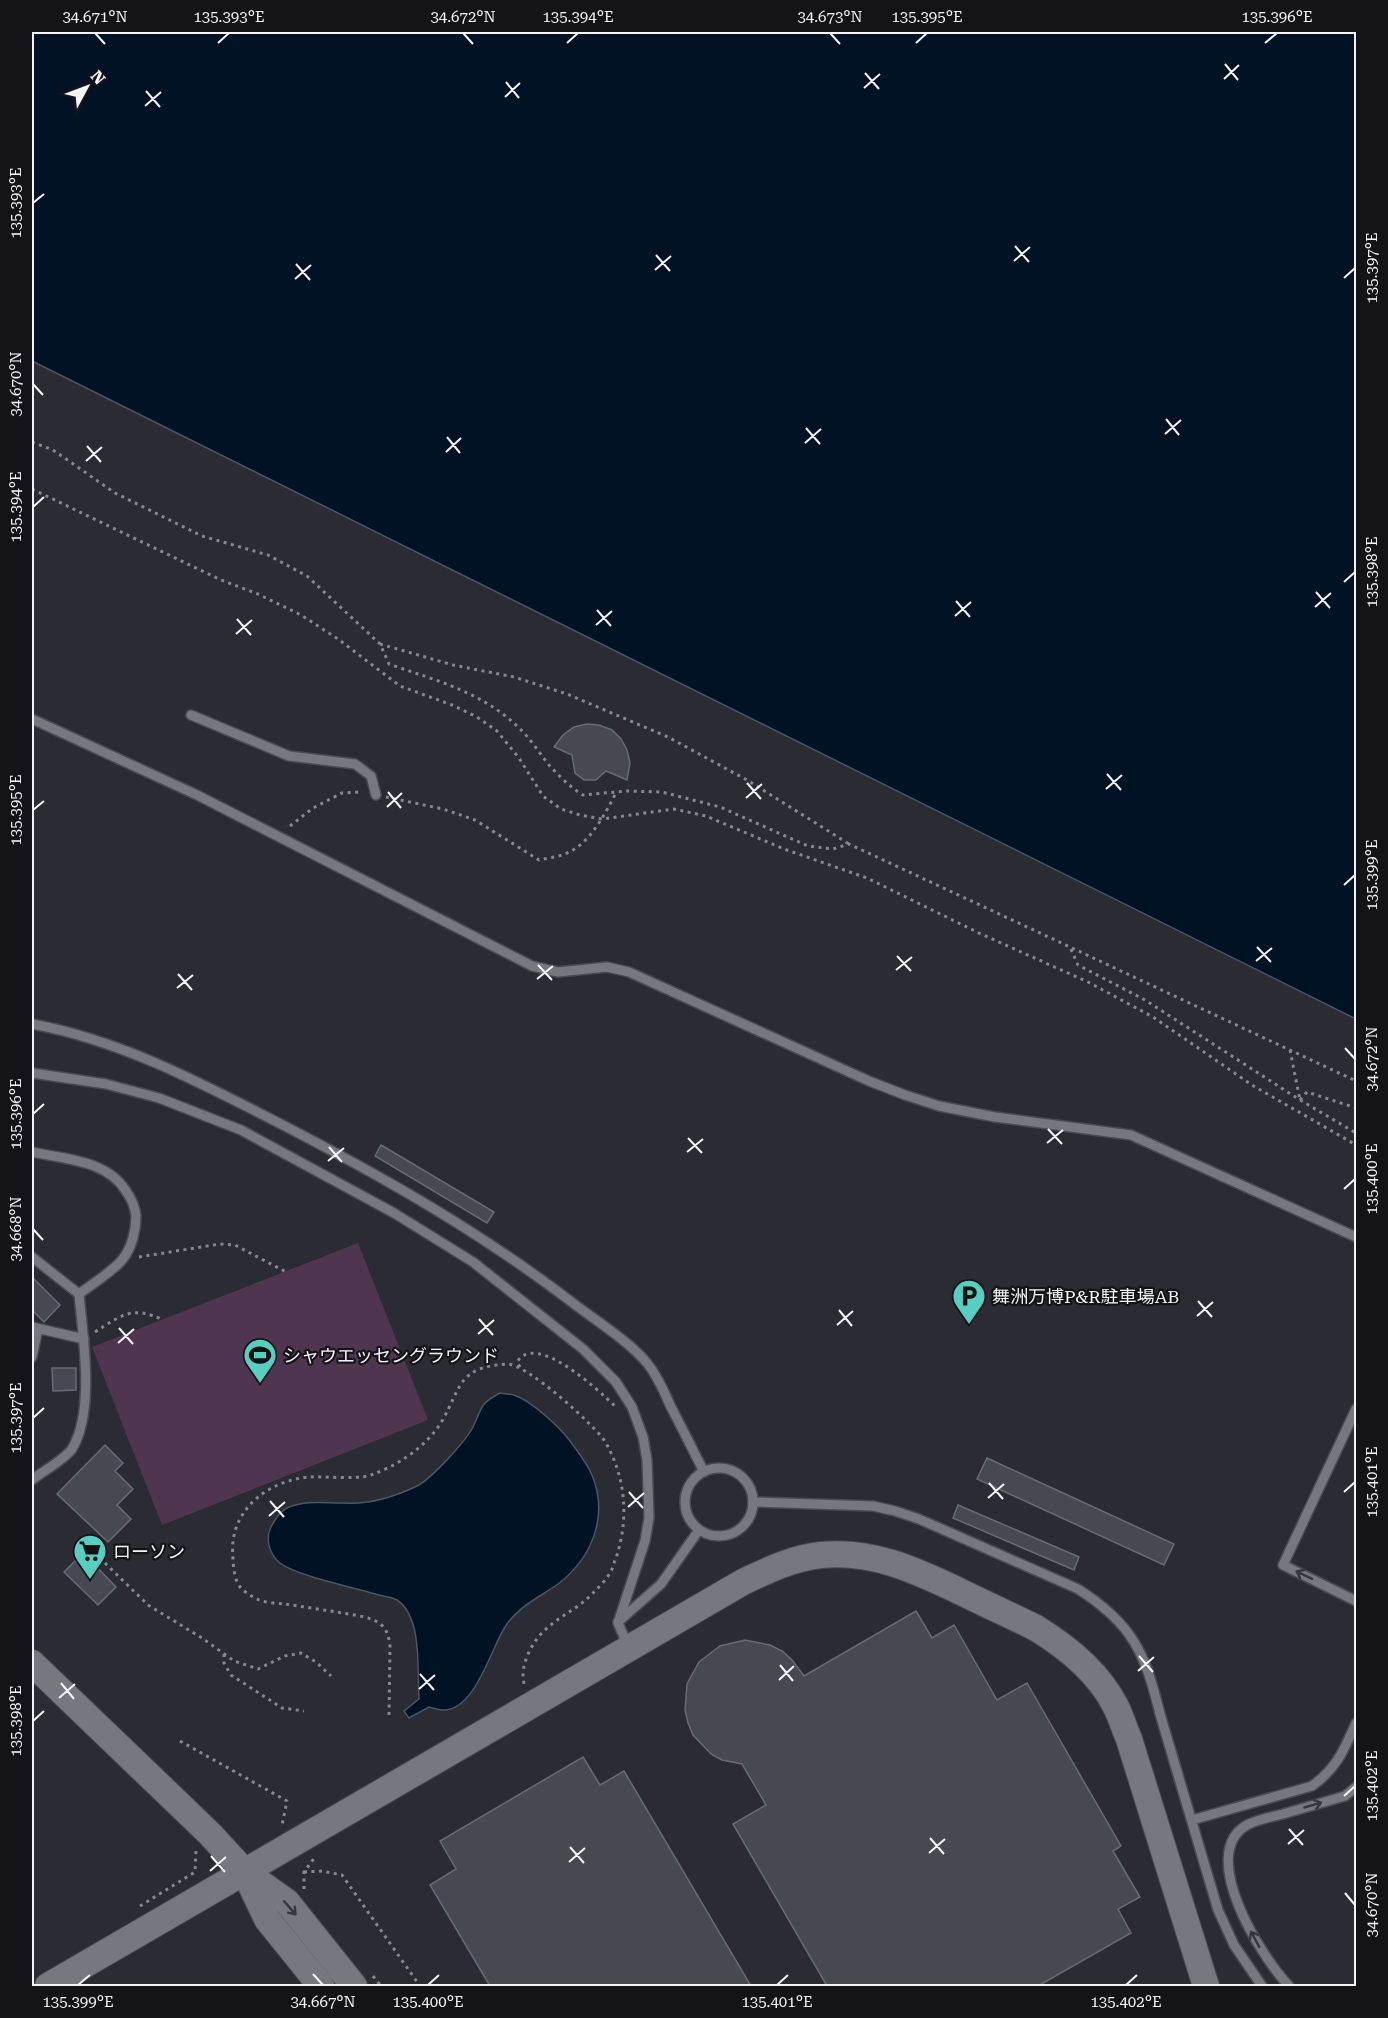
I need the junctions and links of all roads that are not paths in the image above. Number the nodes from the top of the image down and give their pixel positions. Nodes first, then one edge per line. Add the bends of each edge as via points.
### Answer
1 (191, 715) dead end
2 (32, 719) edge
3 (376, 795) road end
4 (32, 1024) edge
5 (32, 1073) edge
6 (32, 1152) edge
7 (1356, 1237) edge
8 (32, 1257) edge
9 (79, 1294) junction
10 (35, 1328) edge
11 (84, 1339) junction
12 (32, 1357) edge
13 (1356, 1409) edge
14 (704, 1472) junction
15 (32, 1480) edge
16 (753, 1502) junction
17 (699, 1530) junction
18 (1356, 1601) edge
19 (618, 1623) junction
20 (629, 1648) junction
21 (32, 1663) edge
22 (1356, 1723) edge
23 (1356, 1787) edge
24 (1192, 1820) junction
25 (245, 1872) junction
26 (48, 1986) edge
27 (321, 1986) edge
28 (354, 1986) edge
29 (1206, 1986) edge
30 (1263, 1986) edge
31 (1289, 1986) edge

1 - 3 lane via 289,756 355,764 371,776
2 - 7 lane via 208,800 532,966 558,972 607,967 629,972 869,1081 939,1106 1131,1135
4 - 14 lane via 127,1050 171,1069 359,1164 489,1243 647,1363
5 - 19 lane via 106,1084 159,1098 241,1130 394,1213 473,1262 583,1349 616,1382 632,1407 647,1460 649,1518 645,1541
6 - 9 lane via 99,1167 114,1175 136,1211 134,1237 123,1259
8 - 9 lane
9 - 11 lane
10 - 11 lane
10 - 12 lane
11 - 15 lane via 82,1427 70,1451
18 -> 13 lane via 1282,1565
14 - 16 lane via 715,1468 736,1473 751,1490
14 - 17 lane via 689,1485 685,1504
16 - 17 lane via 752,1512 740,1529 720,1536
16 - 24 lane via 873,1506 895,1511 1078,1589 1099,1602 1117,1617 1143,1657
17 - 19 lane via 662,1584
19 - 20 lane
20 - 25 street
20 - 29 street via 772,1567 820,1555 874,1557 910,1568 1036,1628 1077,1658 1115,1704 1145,1785
21 - 25 street
22 - 24 lane via 1336,1765 1312,1786
31 -> 23 lane via 1268,1961 1245,1920 1227,1865 1228,1852 1246,1825 1345,1796
24 - 30 lane via 1218,1910 1234,1945
25 - 26 street
25 - 27 street via 267,1919
25 -> 28 street via 287,1902

